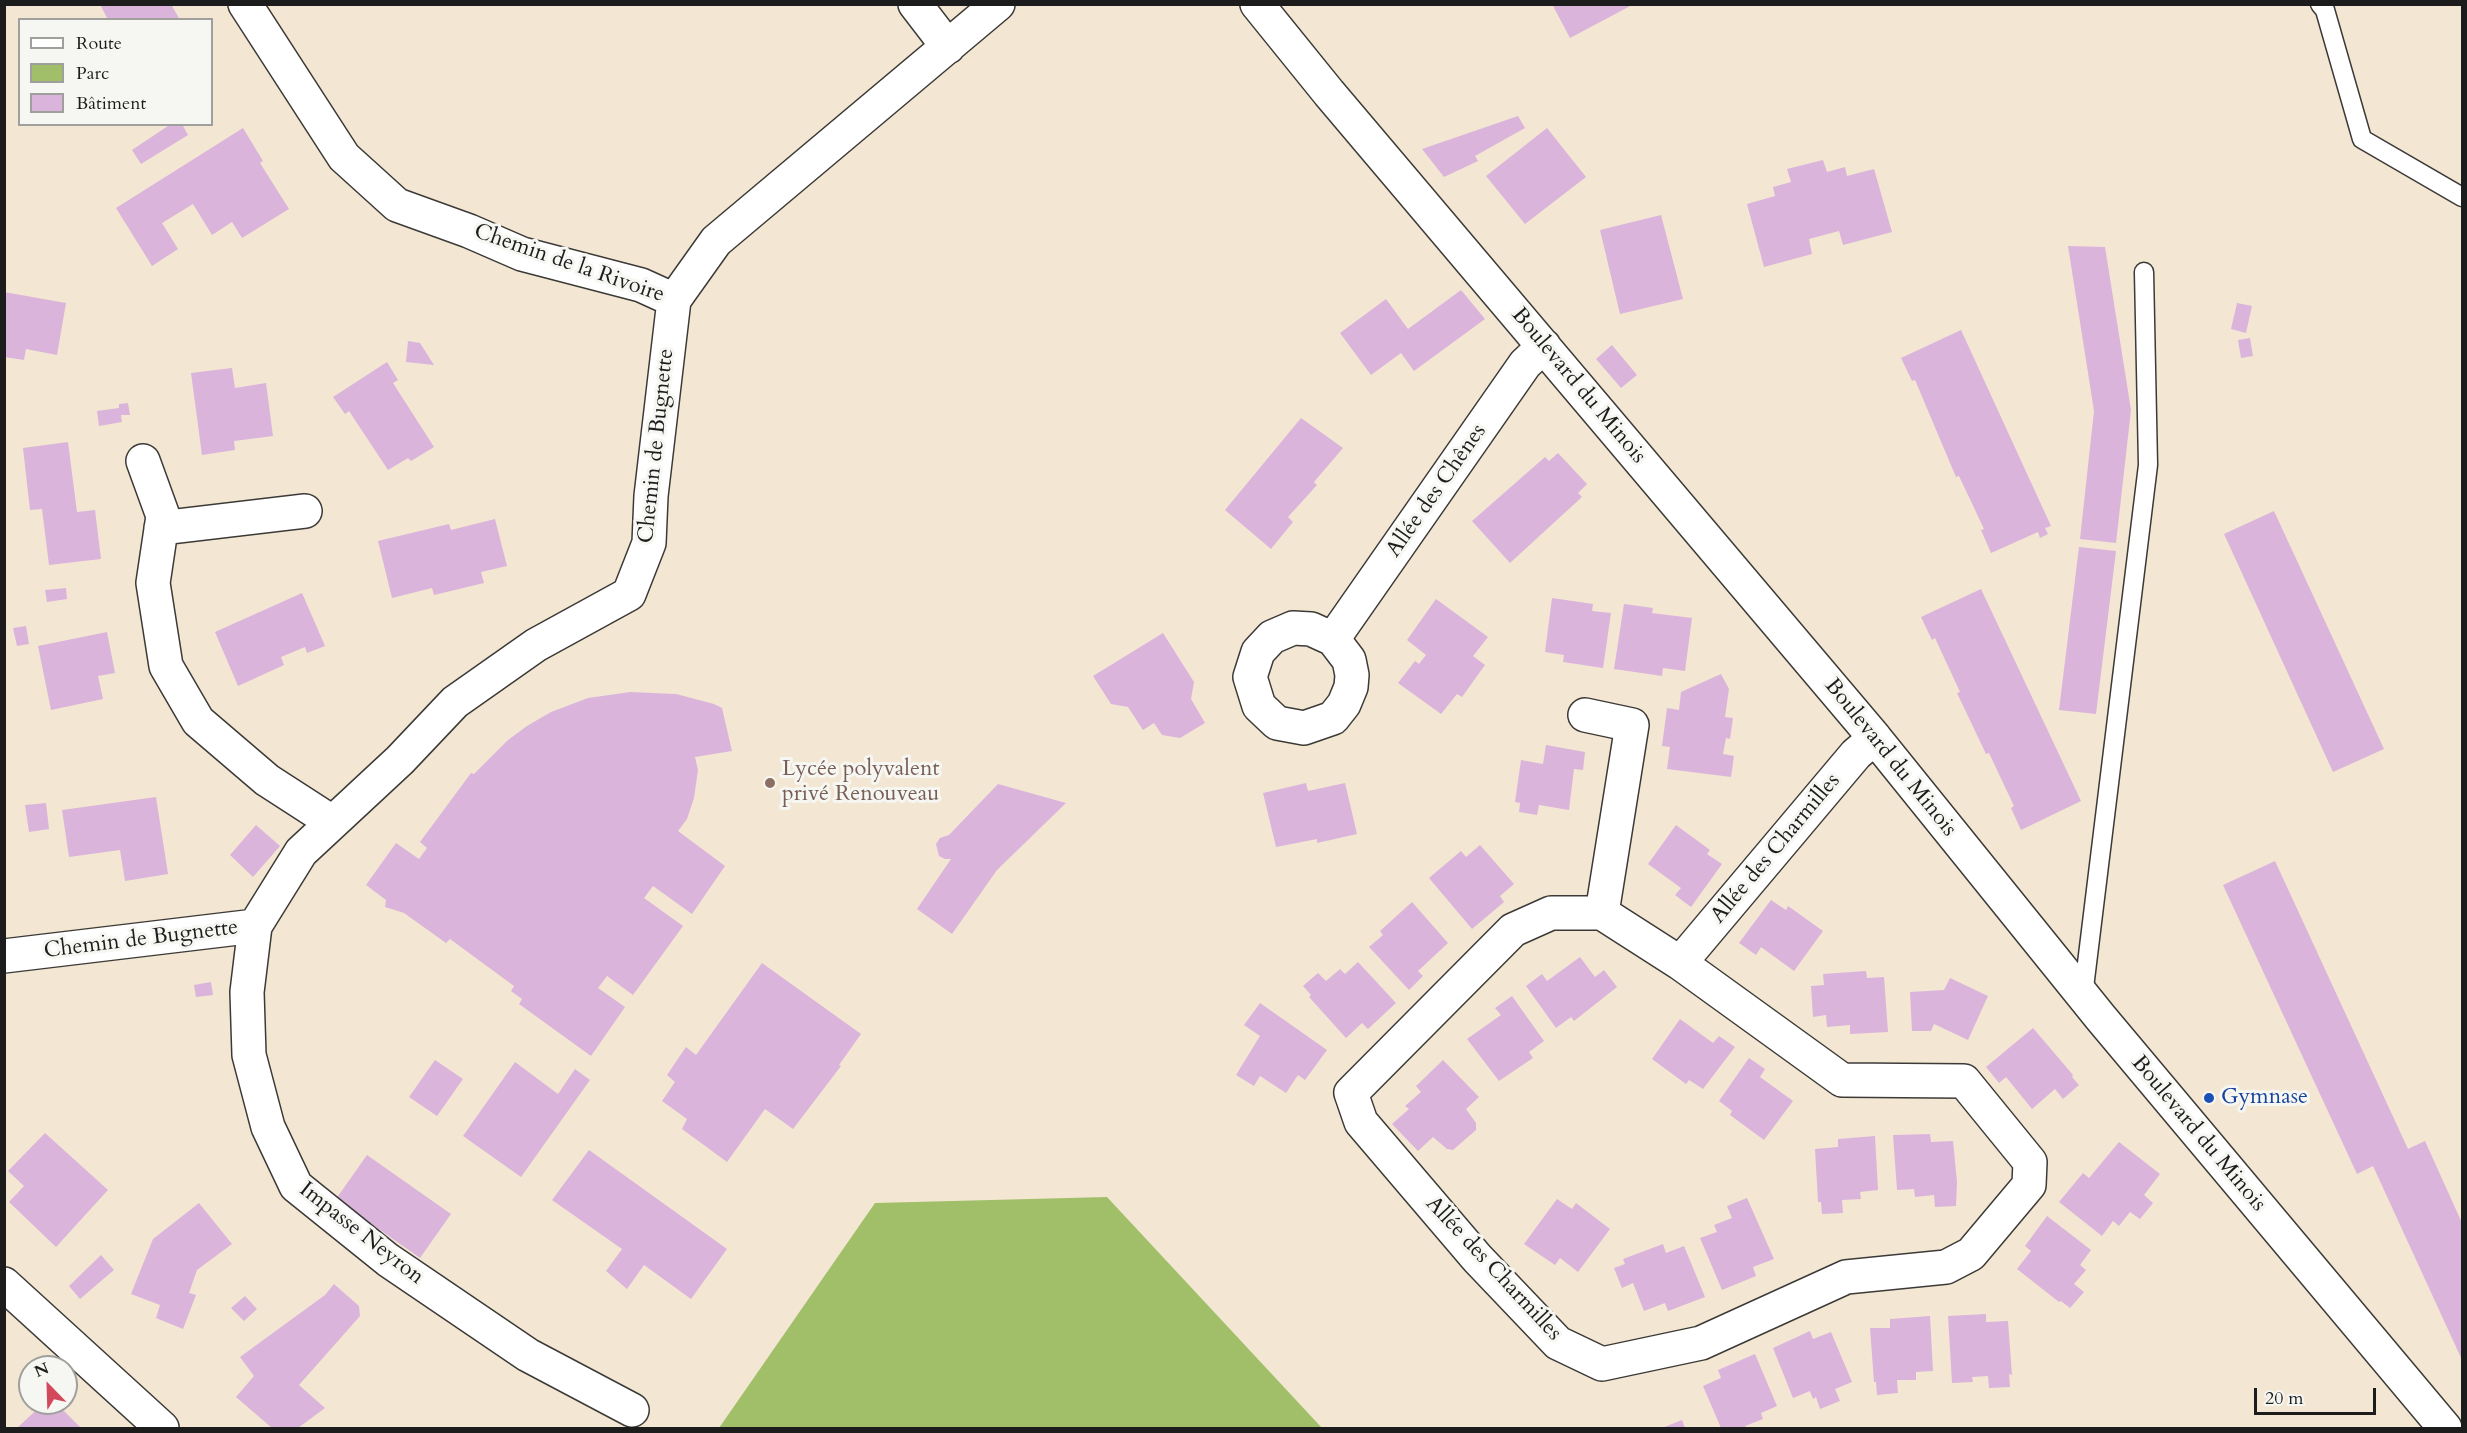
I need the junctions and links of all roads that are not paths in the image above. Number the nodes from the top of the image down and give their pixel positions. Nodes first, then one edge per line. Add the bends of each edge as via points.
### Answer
1 (245, 4) edge
2 (915, 4) edge
3 (998, 4) edge
4 (1257, 4) edge
5 (2320, 4) edge
6 (948, 47) junction
7 (2463, 197) edge
8 (2144, 272) dead end
9 (674, 300) junction
10 (1544, 346) junction
11 (143, 461) dead end
12 (305, 511) dead end
13 (161, 528) junction
14 (1333, 639) dead end
15 (1585, 715) dead end
16 (1875, 738) junction
17 (332, 822) junction
18 (1602, 913) junction
19 (255, 926) junction
20 (4, 956) edge
21 (1680, 963) junction
22 (2083, 996) junction
23 (4, 1284) edge
24 (632, 1410) dead end
25 (162, 1428) edge
26 (2445, 1428) edge

1 - 9 street, Chemin de la Rivoire via 344,157 397,205 522,254 641,285
2 - 6 street
3 - 6 street, Chemin de Bugnette
4 - 10 street, Boulevard du Minois
5 - 7 lane via 2362,139
6 - 9 street, Chemin de Bugnette via 716,241
8 - 22 lane via 2148,465
9 - 17 street, Chemin de Bugnette via 649,543 628,594 536,645 454,702 400,760
10 - 14 street, Allée des Chênes via 1525,364
10 - 16 street, Boulevard du Minois
11 - 13 street via 163,516
12 - 13 street
13 - 17 street via 153,583 166,666 198,721 267,780
15 - 18 street via 1632,725
16 - 21 street, Allée des Charmilles via 1856,754
16 - 22 street, Boulevard du Minois
17 - 19 street, Chemin de Bugnette via 301,852
18 - 21 street, Allée des Charmilles
18 - 21 street, Allée des Charmilles via 1551,913 1513,930 1351,1093 1361,1122 1477,1258 1558,1343 1602,1364 1701,1343 1846,1277 1946,1267 1971,1254 2029,1185 2030,1162 1964,1081 1842,1080
19 - 20 street, Chemin de Bugnette
19 - 24 street, Impasse Neyron via 247,992 249,1055 268,1127 296,1186 388,1260 528,1355
22 - 26 street, Boulevard du Minois
23 - 25 street

